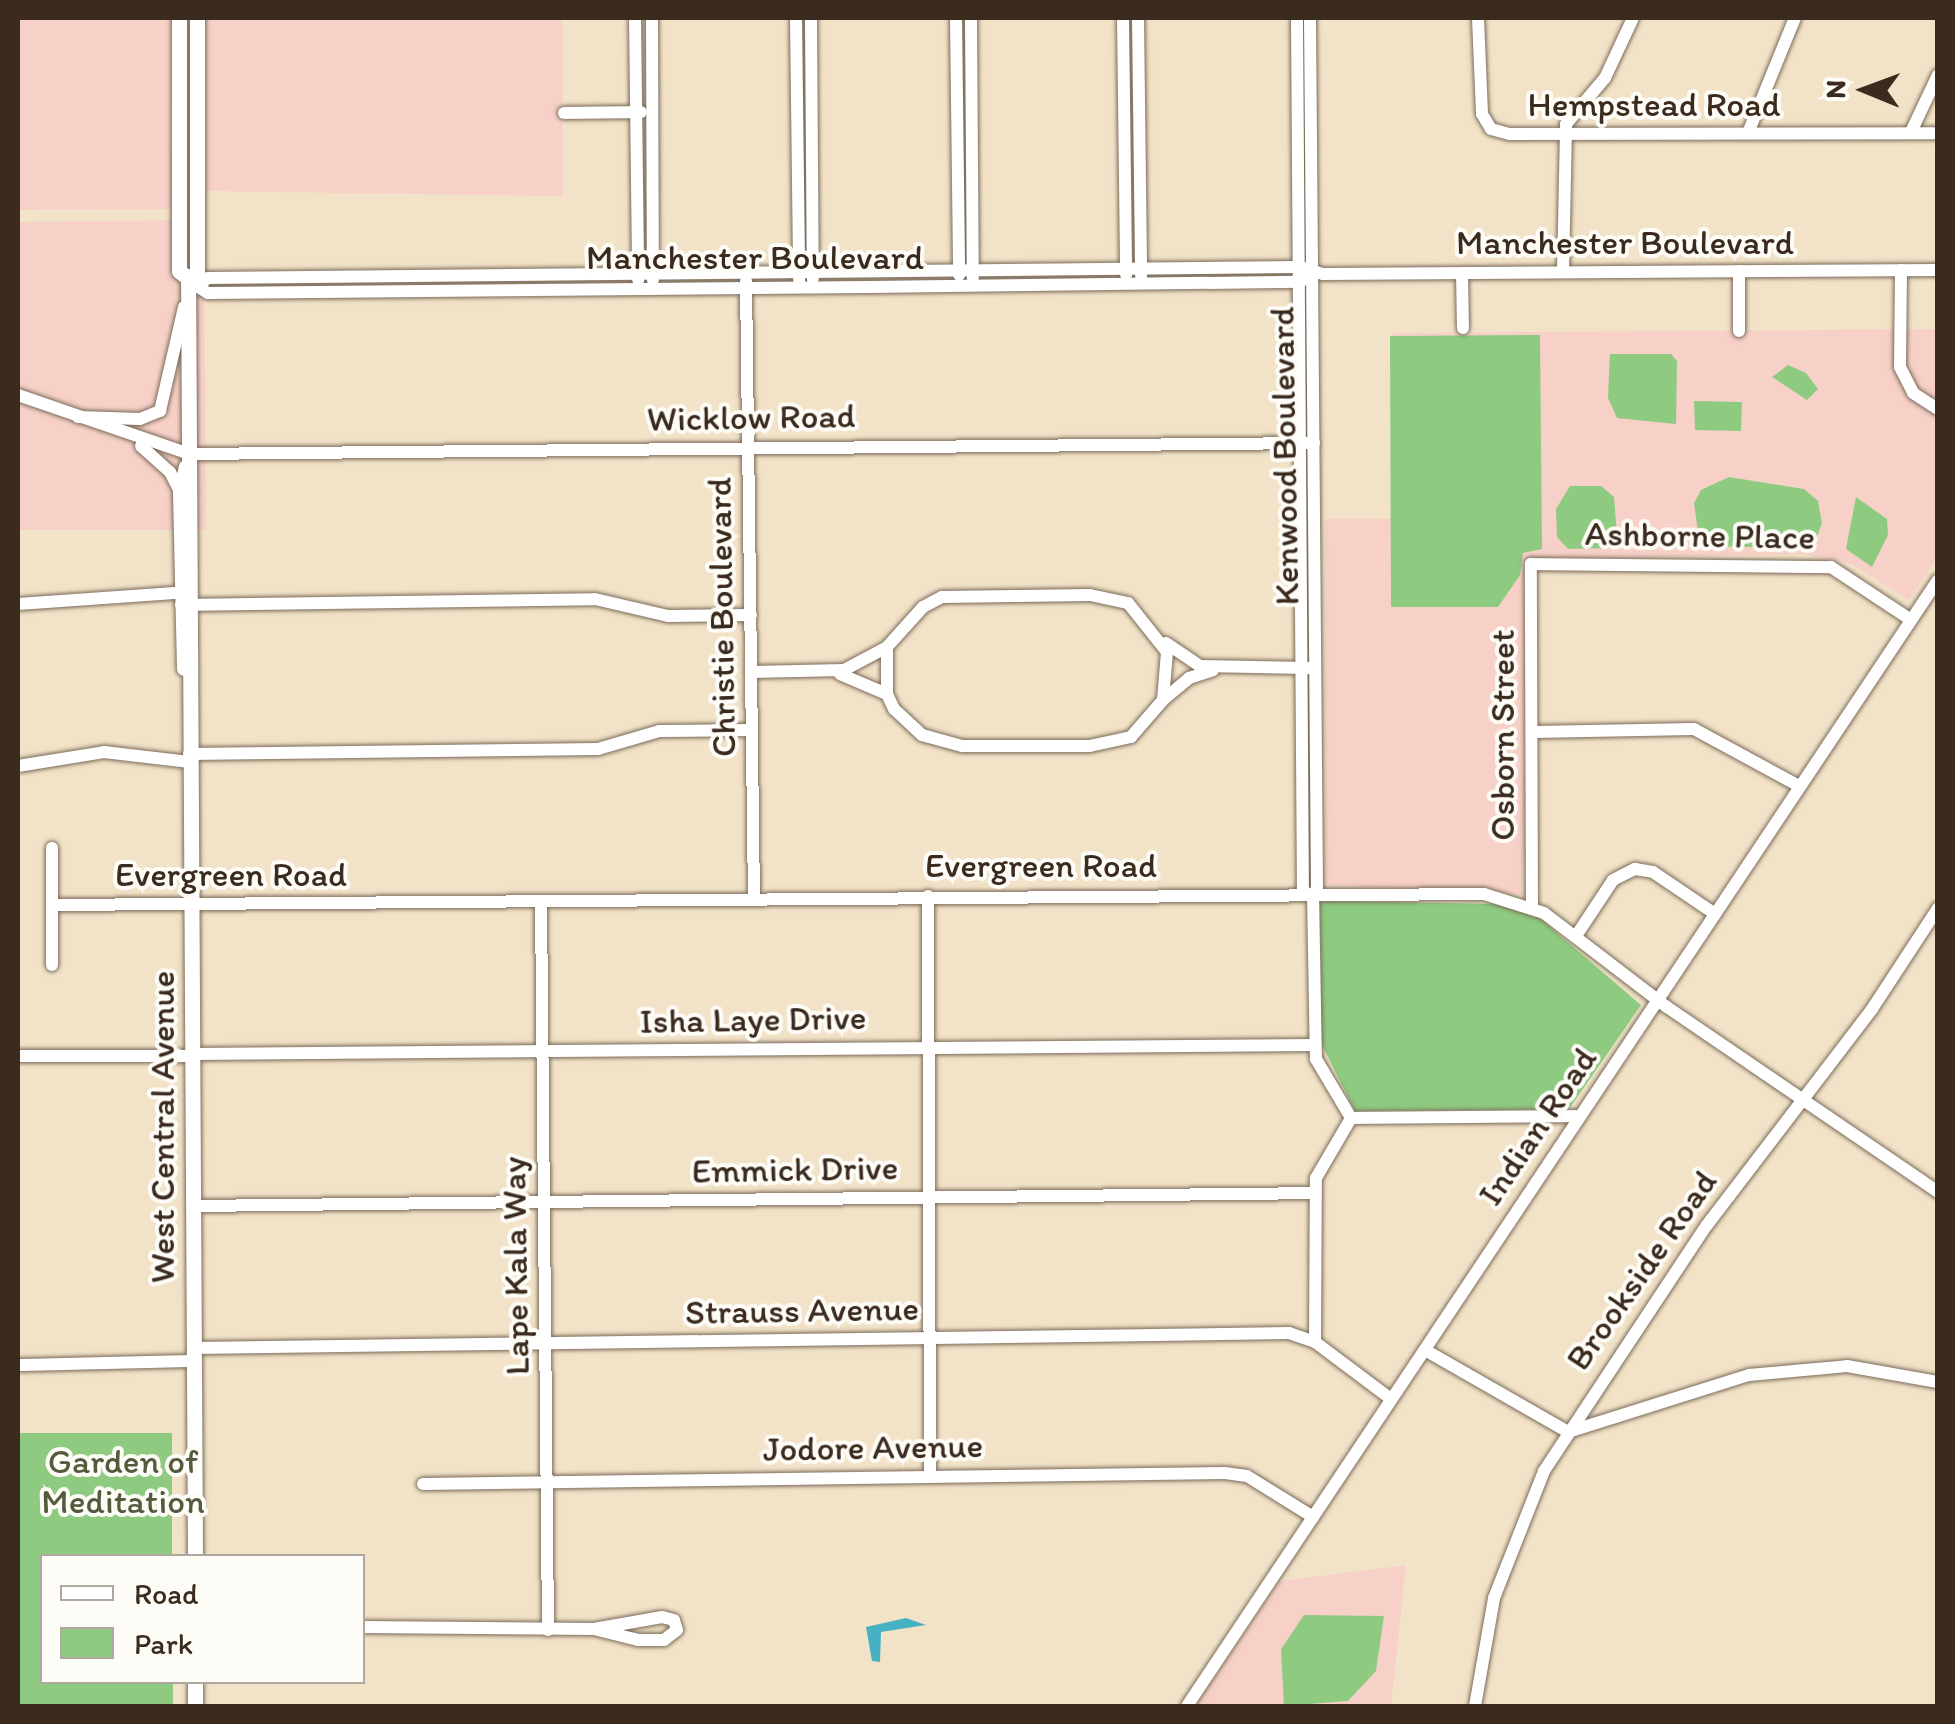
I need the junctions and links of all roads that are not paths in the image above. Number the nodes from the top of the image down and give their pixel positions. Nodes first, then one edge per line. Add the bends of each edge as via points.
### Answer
1 (179, 18) edge
2 (197, 18) edge
3 (635, 18) edge
4 (652, 18) edge
5 (796, 18) edge
6 (811, 18) edge
7 (956, 18) edge
8 (971, 18) edge
9 (1123, 18) edge
10 (1138, 18) edge
11 (1297, 18) edge
12 (1310, 18) edge
13 (1478, 18) edge
14 (1634, 18) edge
15 (1795, 18) edge
16 (1938, 75) edge
17 (180, 96) junction
18 (653, 111) junction
19 (636, 112) junction
20 (564, 113) dead end
21 (1911, 132) junction
22 (1938, 133) edge
23 (1564, 134) junction
24 (1748, 134) junction
25 (197, 186) junction
26 (1901, 270) junction
27 (1938, 270) edge
28 (1563, 272) junction
29 (1739, 272) junction
30 (1462, 273) junction
31 (1304, 274) junction
32 (1133, 277) junction
33 (966, 278) junction
34 (746, 280) junction
35 (806, 280) junction
36 (646, 281) junction
37 (192, 282) junction
38 (1463, 328) dead end
39 (1739, 331) dead end
40 (18, 395) edge
41 (1938, 409) edge
42 (78, 417) junction
43 (131, 439) junction
44 (1307, 443) junction
45 (748, 448) junction
46 (189, 454) junction
47 (180, 492) junction
48 (1532, 564) joint
49 (1938, 580) edge
50 (187, 599) junction
51 (18, 604) edge
52 (751, 616) junction
53 (1911, 620) junction
54 (1162, 638) junction
55 (888, 646) junction
56 (1220, 668) junction
57 (1309, 668) junction
58 (752, 672) junction
59 (832, 672) junction
60 (886, 694) junction
61 (1163, 700) junction
62 (752, 730) junction
63 (1533, 732) junction
64 (189, 758) junction
65 (18, 766) edge
66 (1799, 786) junction
67 (52, 848) dead end
68 (1311, 893) junction
69 (928, 896) junction
70 (754, 899) junction
71 (541, 901) junction
72 (191, 904) junction
73 (52, 905) junction
74 (1532, 906) junction
75 (1938, 908) edge
76 (1715, 914) junction
77 (1576, 936) junction
78 (52, 965) dead end
79 (1658, 1000) junction
80 (1314, 1045) junction
81 (930, 1047) junction
82 (544, 1051) junction
83 (192, 1055) junction
84 (18, 1056) edge
85 (1802, 1100) junction
86 (1579, 1116) junction
87 (1351, 1118) junction
88 (1938, 1192) edge
89 (1314, 1193) junction
90 (929, 1197) junction
91 (544, 1203) junction
92 (193, 1206) junction
93 (930, 1338) junction
94 (547, 1342) junction
95 (1315, 1342) junction
96 (1425, 1350) junction
97 (194, 1354) junction
98 (18, 1365) edge
99 (1938, 1382) edge
100 (1391, 1400) junction
101 (1568, 1432) junction
102 (930, 1476) junction
103 (547, 1483) junction
104 (422, 1484) dead end
105 (1313, 1517) junction
106 (194, 1554) edge
107 (365, 1626) edge
108 (548, 1630) junction
109 (594, 1630) junction
110 (1187, 1706) edge
111 (1475, 1706) edge

1 - 17 main road, West Central Avenue
2 - 25 main road, West Central Avenue
3 - 19 street
4 - 18 street
5 - 35 street
6 - 35 street
7 - 33 street
8 - 33 street
9 - 32 street
10 - 32 street
11 - 31 street, Kenwood Boulevard
12 - 31 street, Kenwood Boulevard
13 - 23 street, Hempstead Road via 1477,89 1491,129
14 - 23 street via 1605,78 1570,111
15 - 24 street
16 - 21 street
17 - 25 main road via 188,102 188,181
17 - 37 main road, West Central Avenue via 179,271
18 - 19 street
18 - 36 street
19 - 20 street
19 - 36 street
21 - 22 street, Hempstead Road
21 - 24 street, Hempstead Road
23 - 24 street, Hempstead Road
23 - 28 street
25 - 37 main road, West Central Avenue via 198,273
26 - 27 street, Manchester Boulevard
26 - 29 street, Manchester Boulevard
26 - 41 street via 1900,368 1913,393
28 - 29 street, Manchester Boulevard
28 - 30 street, Manchester Boulevard
29 - 39 street
30 - 31 street, Manchester Boulevard
30 - 38 street
31 - 32 street, Manchester Boulevard
31 - 44 street, Kenwood Boulevard
32 - 33 street, Manchester Boulevard
33 - 35 street, Manchester Boulevard
34 - 35 street, Manchester Boulevard
34 - 36 street, Manchester Boulevard
34 - 45 street, Christie Boulevard
36 - 37 street, Manchester Boulevard
37 - 42 street via 160,410 140,419
37 - 46 main road, West Central Avenue
40 - 42 street
42 - 43 street
43 - 46 street, Wicklow Road
43 - 47 street via 170,472
44 - 45 street, Wicklow Road
44 - 57 street, Kenwood Boulevard
45 - 46 street, Wicklow Road
45 - 52 street, Christie Boulevard
46 - 47 main road, West Central Avenue
46 - 50 main road, West Central Avenue
47 - 50 main road, West Central Avenue
48 - 53 street, Ashborne Place via 1831,567
48 - 63 street, Osborn Street
49 - 53 street, Indian Road
50 - 51 street
50 - 52 street via 595,599 668,616
50 - 64 main road, West Central Avenue
52 - 58 street, Christie Boulevard
53 - 66 street, Indian Road
54 - 55 street via 1116,598 942,598 909,618
54 - 56 street via 1186,660
54 - 61 street via 1168,670
55 - 59 street via 868,662
55 - 60 street
56 - 57 street
56 - 61 street via 1189,678
57 - 68 street, Kenwood Boulevard
58 - 59 street
58 - 62 street, Christie Boulevard
59 - 60 street
60 - 61 street via 922,735 962,746 1118,741 1132,737
62 - 64 street via 659,731 598,748
62 - 70 street, Christie Boulevard
63 - 66 street via 1694,729
63 - 74 street, Osborn Street
64 - 65 street via 104,752
64 - 72 main road, West Central Avenue
66 - 76 street, Indian Road
67 - 73 street
68 - 69 street, Evergreen Road
68 - 74 street, Evergreen Road via 1474,893
68 - 80 street, Kenwood Boulevard
69 - 70 street, Evergreen Road
69 - 81 street
70 - 71 street, Evergreen Road
71 - 72 street, Evergreen Road
71 - 82 street, Lape Kala Way
72 - 73 street, Evergreen Road
72 - 83 main road, West Central Avenue
73 - 78 street
74 - 77 street, Evergreen Road
75 - 85 street, Brookside Road
76 - 77 street via 1652,872 1634,869 1613,880
76 - 79 street, Indian Road
77 - 79 street, Evergreen Road
79 - 85 street, Evergreen Road
79 - 86 street, Indian Road
80 - 81 street, Isha Laye Drive
80 - 87 street
81 - 82 street, Isha Laye Drive
81 - 90 street
82 - 83 street, Isha Laye Drive
82 - 91 street, Lape Kala Way
83 - 84 street, Isha Laye Drive
83 - 92 main road, West Central Avenue
85 - 88 street, Evergreen Road
85 - 101 street, Brookside Road via 1707,1225
86 - 87 street
86 - 96 street, Indian Road
87 - 89 street
89 - 90 street, Emmick Drive
89 - 95 street
90 - 91 street, Emmick Drive
90 - 93 street
91 - 92 street, Emmick Drive
91 - 94 street, Lape Kala Way
92 - 97 main road, West Central Avenue
93 - 94 street, Strauss Avenue
93 - 95 street, Strauss Avenue via 1289,1333
93 - 102 street
94 - 97 street, Strauss Avenue
94 - 103 street, Lape Kala Way
95 - 100 street, Strauss Avenue
96 - 100 street, Indian Road
96 - 101 street
97 - 98 street, Strauss Avenue
97 - 106 main road, West Central Avenue
99 - 101 street via 1847,1366 1749,1374
100 - 105 street, Indian Road
101 - 111 street, Brookside Road via 1512,1540 1485,1636
102 - 103 street, Jodore Avenue
102 - 105 street, Jodore Avenue via 1225,1473 1247,1476
103 - 104 street, Jodore Avenue
103 - 108 street, Lape Kala Way
105 - 110 street, Indian Road
107 - 108 street
108 - 109 street
109 - 109 street via 638,1640 664,1640 677,1630 674,1620 662,1617

